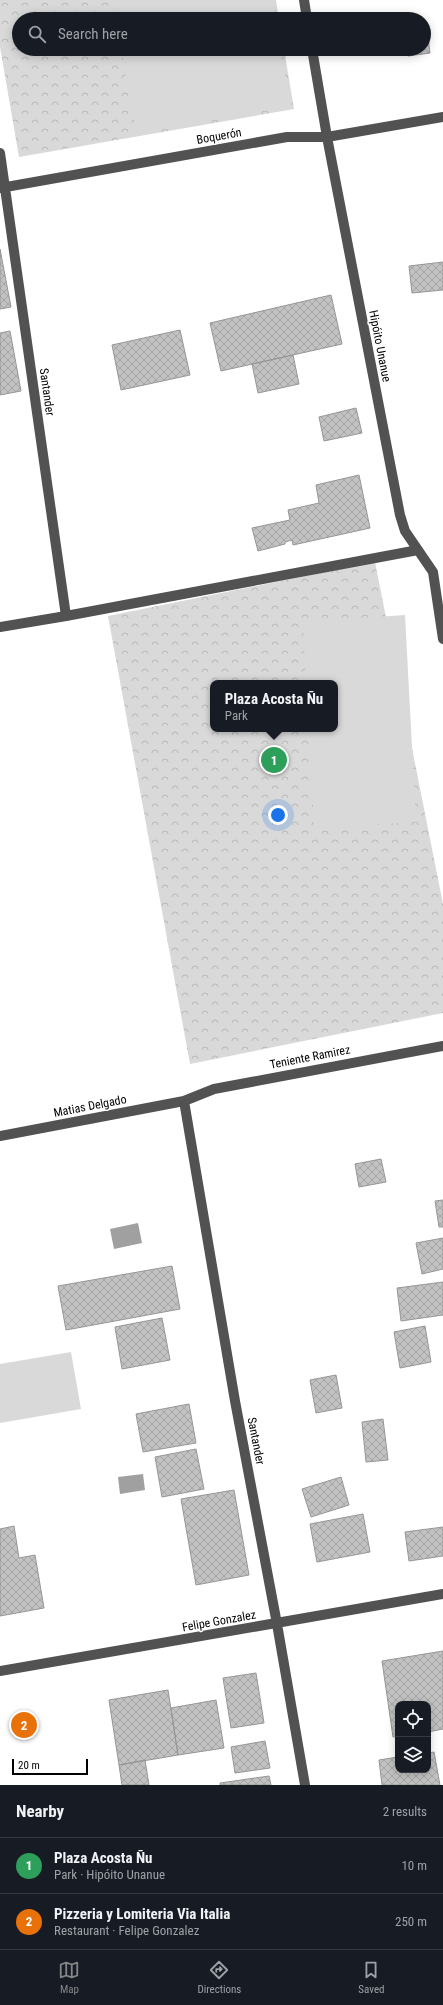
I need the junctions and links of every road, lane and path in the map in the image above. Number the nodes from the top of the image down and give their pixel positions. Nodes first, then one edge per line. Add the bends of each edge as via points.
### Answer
1 (304, 0) edge
2 (306, 12) edge
3 (313, 56) edge
4 (443, 117) edge
5 (327, 137) junction
6 (0, 153) edge
7 (3, 187) edge
8 (418, 550) junction
9 (443, 570) edge
10 (433, 572) junction
11 (66, 616) junction
12 (0, 627) edge
13 (443, 639) edge
14 (443, 1046) edge
15 (184, 1101) junction
16 (0, 1136) edge
17 (443, 1594) edge
18 (277, 1624) junction
19 (0, 1671) edge
20 (305, 1785) edge

1 - 2 street
3 - 5 street, Hipóito Unanue
4 - 5 street, Boquerón
5 - 7 street, Boquerón via 287,137
5 - 8 street, Hipóito Unanue via 400,515 405,531
6 - 7 street, Santander
7 - 11 street, Santander
8 - 10 street, Hipóito Unanue
8 - 11 street
9 - 10 street
10 - 13 street, Hipóito Unanue
11 - 12 street
14 - 15 street, Teniente Ramirez via 214,1089
15 - 16 street, Matias Delgado
15 - 18 street, Santander via 235,1401
17 - 18 street, Felipe Gonzalez
18 - 19 street, Felipe Gonzalez
18 - 20 street, Santander

